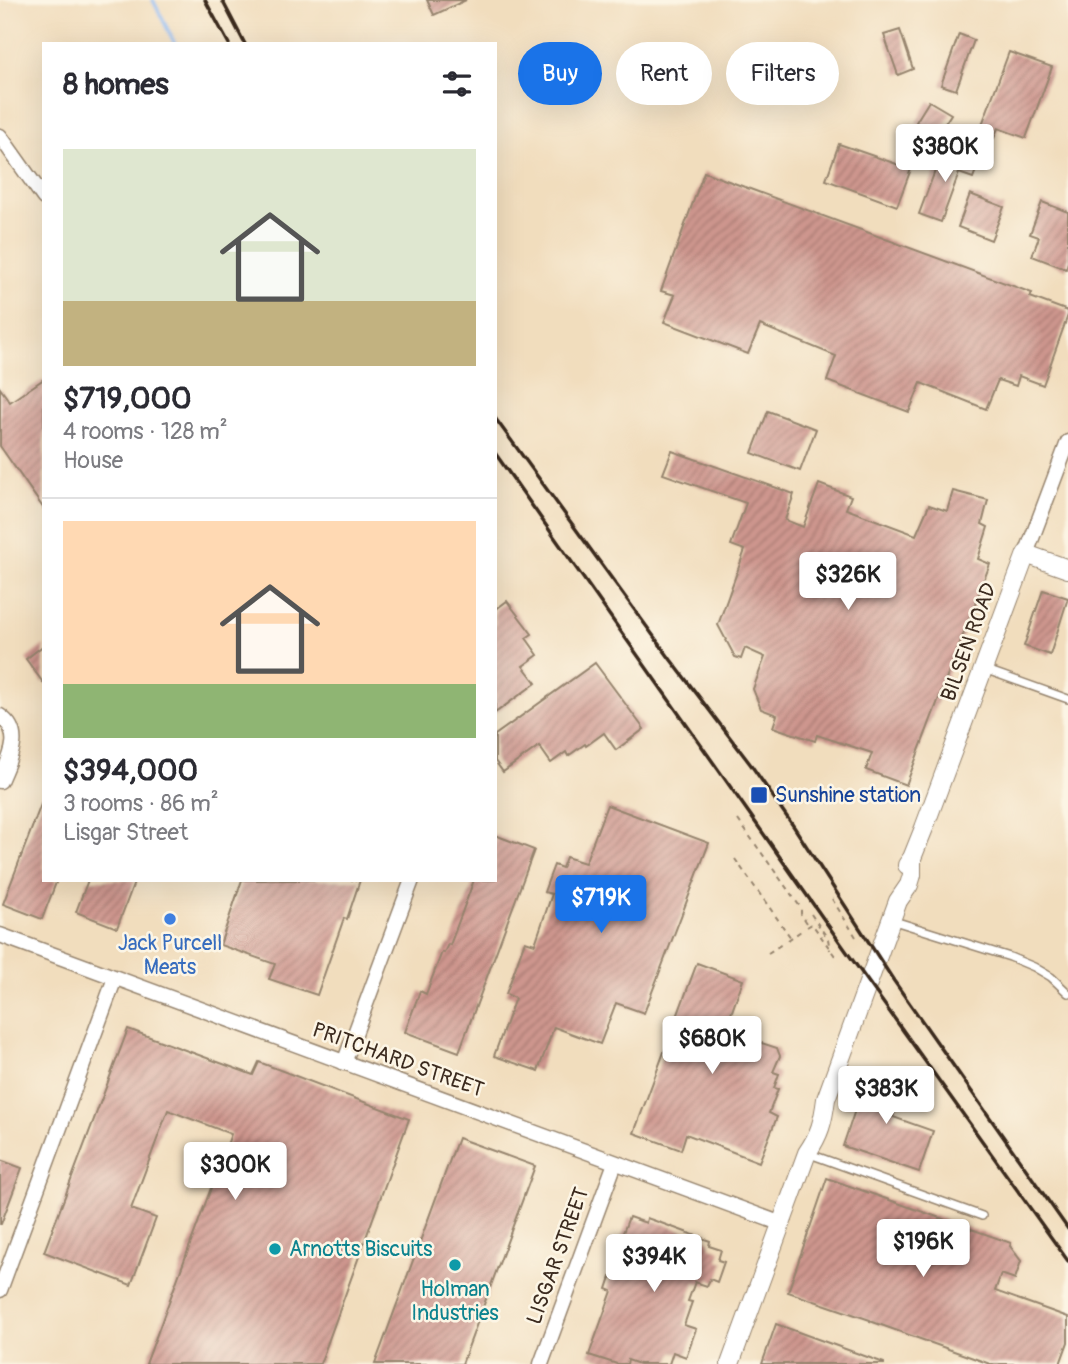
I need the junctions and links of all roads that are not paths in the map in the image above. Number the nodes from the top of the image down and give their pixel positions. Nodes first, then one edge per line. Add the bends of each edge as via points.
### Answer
1 (0, 136) edge
2 (42, 195) edge
3 (1068, 442) edge
4 (1026, 554) junction
5 (1068, 569) edge
6 (984, 668) junction
7 (1068, 699) edge
8 (0, 716) edge
9 (0, 781) edge
10 (411, 882) edge
11 (890, 919) junction
12 (0, 936) edge
13 (115, 978) junction
14 (1068, 993) edge
15 (344, 1063) junction
16 (807, 1153) junction
17 (615, 1163) junction
18 (982, 1216) dead end
19 (782, 1224) junction
20 (0, 1290) edge
21 (541, 1364) edge
22 (730, 1364) edge

1 - 2 street
3 - 4 street, BILSEN ROAD
4 - 5 street
4 - 6 street, BILSEN ROAD
6 - 7 lane
6 - 11 street, BILSEN ROAD via 912,858 909,885
8 - 9 street via 14,731
10 - 15 street
11 - 14 lane via 1010,957 1051,977
11 - 16 street, BILSEN ROAD via 826,1099 818,1136
12 - 13 street, PRITCHARD STREET
13 - 15 street, PRITCHARD STREET
13 - 20 street
15 - 17 street, PRITCHARD STREET
16 - 18 lane
16 - 19 street, BILSEN ROAD
17 - 19 street, PRITCHARD STREET
17 - 21 street, LISGAR STREET
19 - 22 street, BILSEN ROAD

